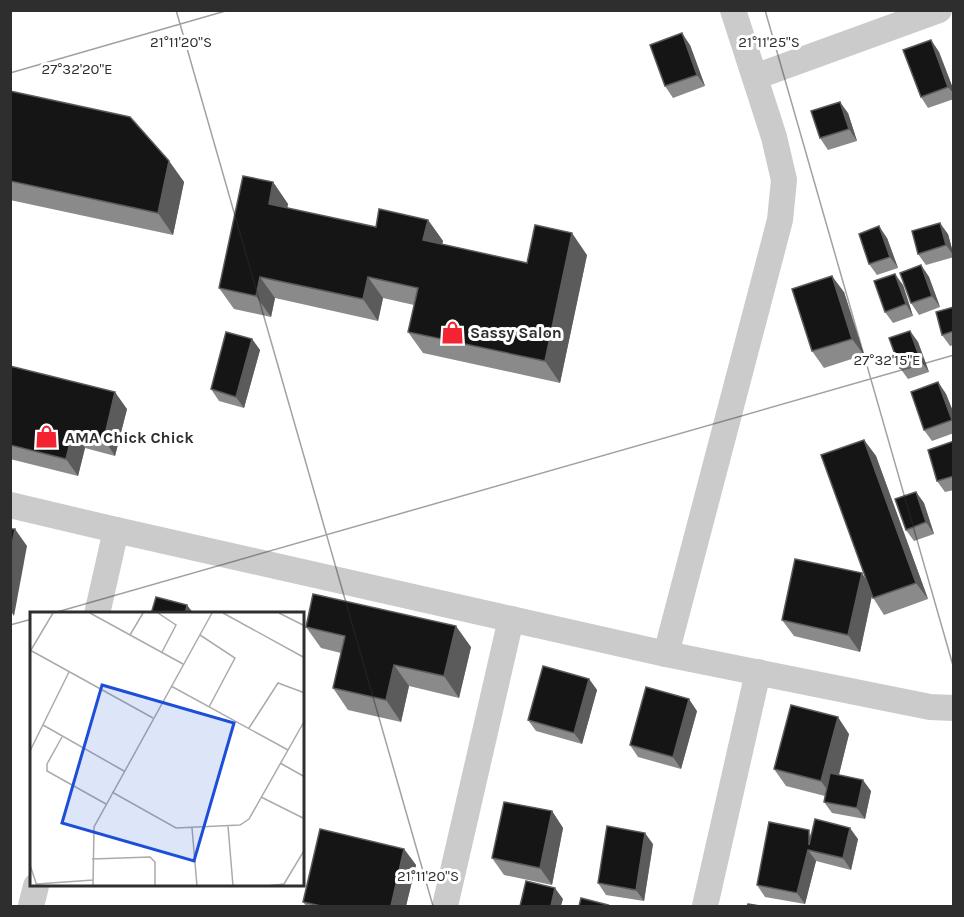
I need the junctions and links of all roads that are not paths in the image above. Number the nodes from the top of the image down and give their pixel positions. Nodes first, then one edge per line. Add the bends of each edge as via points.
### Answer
1 (733, 10) edge
2 (939, 10) edge
3 (755, 77) junction
4 (10, 505) edge
5 (116, 530) junction
6 (97, 612) edge
7 (511, 619) junction
8 (666, 654) junction
9 (758, 672) junction
10 (954, 708) edge
11 (36, 887) edge
12 (31, 906) edge
13 (445, 906) edge
14 (705, 906) edge

1 - 3 street
2 - 3 street
3 - 8 street via 784,180 780,220
4 - 5 street
5 - 6 street
5 - 7 street
7 - 8 street
7 - 13 street
8 - 9 street
9 - 10 street via 930,707
9 - 14 street
11 - 12 street

